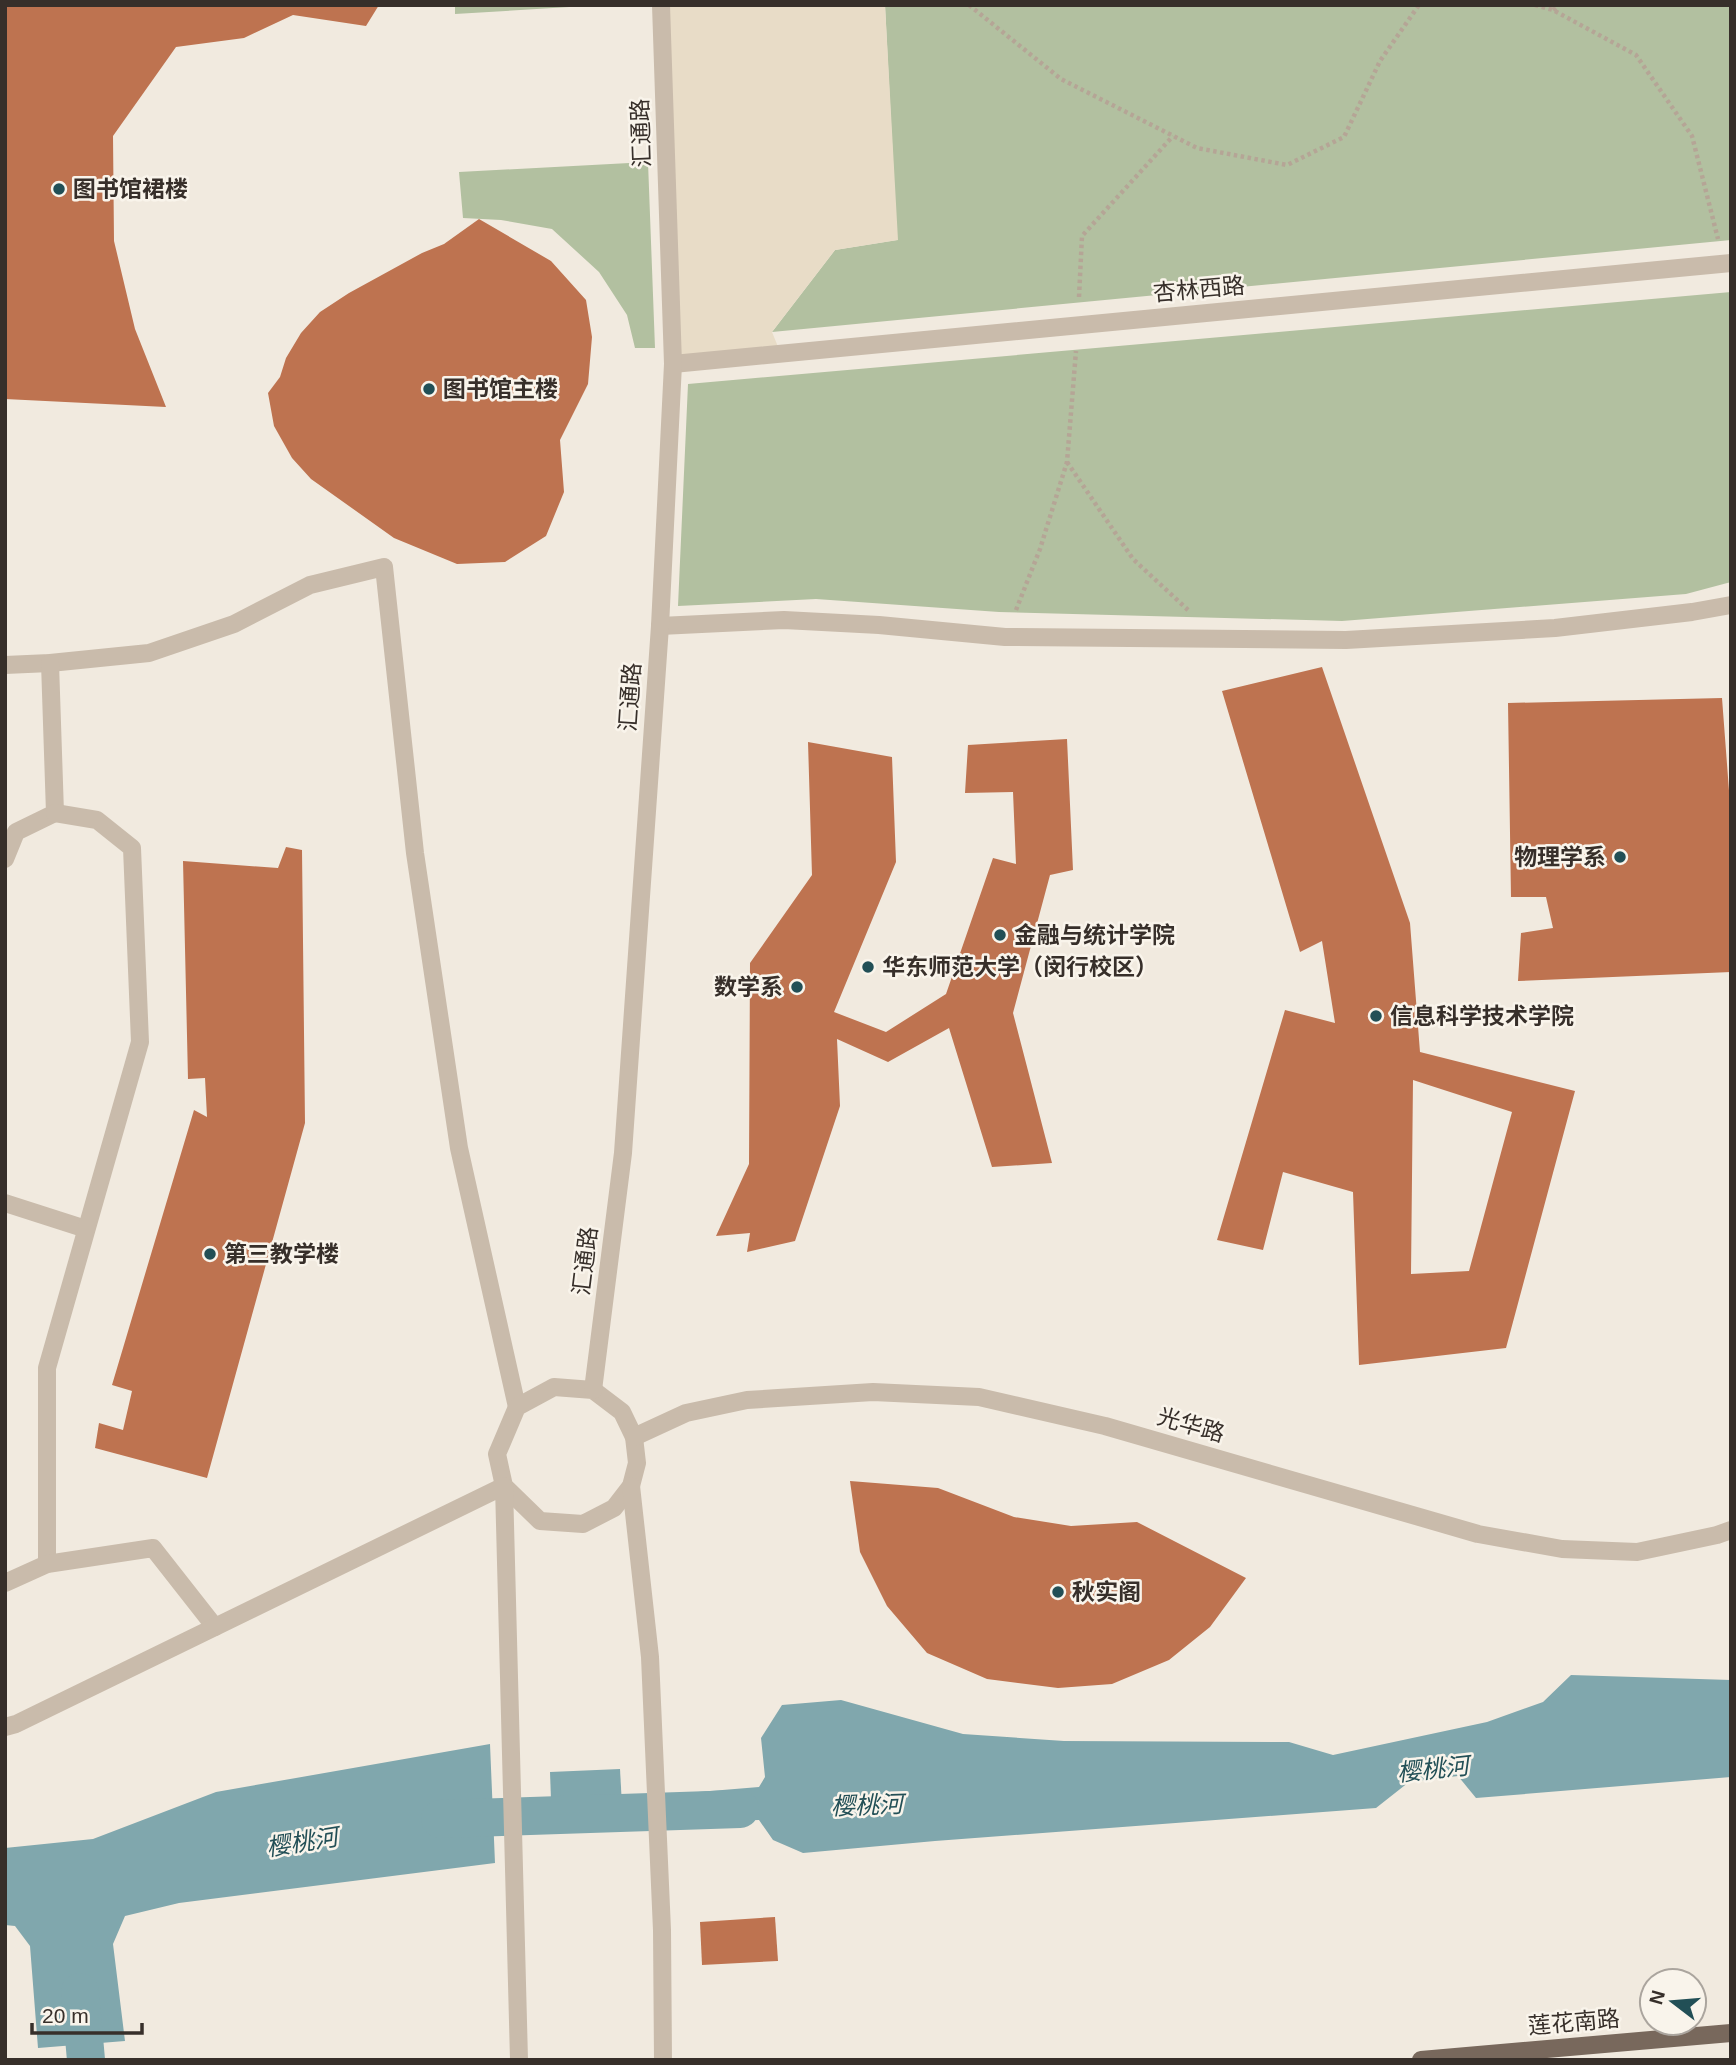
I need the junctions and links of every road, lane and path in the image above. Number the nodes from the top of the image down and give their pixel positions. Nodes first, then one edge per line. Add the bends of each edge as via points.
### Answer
1 (661, 5) edge
2 (969, 5) edge
3 (1419, 5) edge
4 (1535, 5) edge
5 (1559, 5) edge
6 (1553, 10) junction
7 (1172, 136) junction
8 (1728, 263) edge
9 (1078, 325) junction
10 (673, 364) junction
11 (1067, 462) junction
12 (1731, 605) edge
13 (660, 626) junction
14 (1005, 637) junction
15 (1219, 639) junction
16 (50, 663) junction
17 (5, 665) edge
18 (55, 813) junction
19 (5, 859) edge
20 (5, 1203) edge
21 (86, 1229) junction
22 (593, 1390) junction
23 (517, 1407) junction
24 (634, 1437) junction
25 (504, 1486) junction
26 (631, 1486) junction
27 (1731, 1530) edge
28 (47, 1564) junction
29 (5, 1583) edge
30 (215, 1627) junction
31 (5, 1727) edge
32 (1731, 2033) edge
33 (519, 2060) edge
34 (663, 2060) edge
35 (1421, 2060) edge

1 - 10 street, 汇通路
2 - 7 path via 1060,79
3 - 7 path via 1380,61 1344,137 1287,165 1197,148
4 - 6 path
5 - 6 path
6 - 8 path via 1636,55 1692,136
7 - 9 path via 1082,236
8 - 9 street, 杏林西路
9 - 10 street, 杏林西路
9 - 11 path
10 - 13 street, 汇通路
11 - 14 path via 1040,549
11 - 15 path via 1133,559
12 - 15 street via 1555,628 1346,640
13 - 14 street via 784,620
13 - 22 street, 汇通路 via 623,1153
14 - 15 street
16 - 17 street
16 - 18 street
16 - 23 street via 149,653 234,624 310,585 384,567 415,853 457,1135
18 - 19 street via 16,832
18 - 21 street via 97,820 132,848 140,1042
20 - 21 street
21 - 28 street via 47,1368
22 - 23 street via 554,1387
22 - 24 street via 622,1412
23 - 25 street via 497,1454
24 - 26 street via 637,1463
24 - 27 street, 光华路 via 686,1413 747,1400 873,1392 979,1397 1105,1426 1502,1539 1562,1549 1637,1552
25 - 26 street via 540,1521 583,1524 614,1508
25 - 30 street
25 - 33 street
26 - 34 street via 650,1657
28 - 29 street
28 - 30 street via 153,1548
30 - 31 street
32 - 35 main road, 莲花南路

